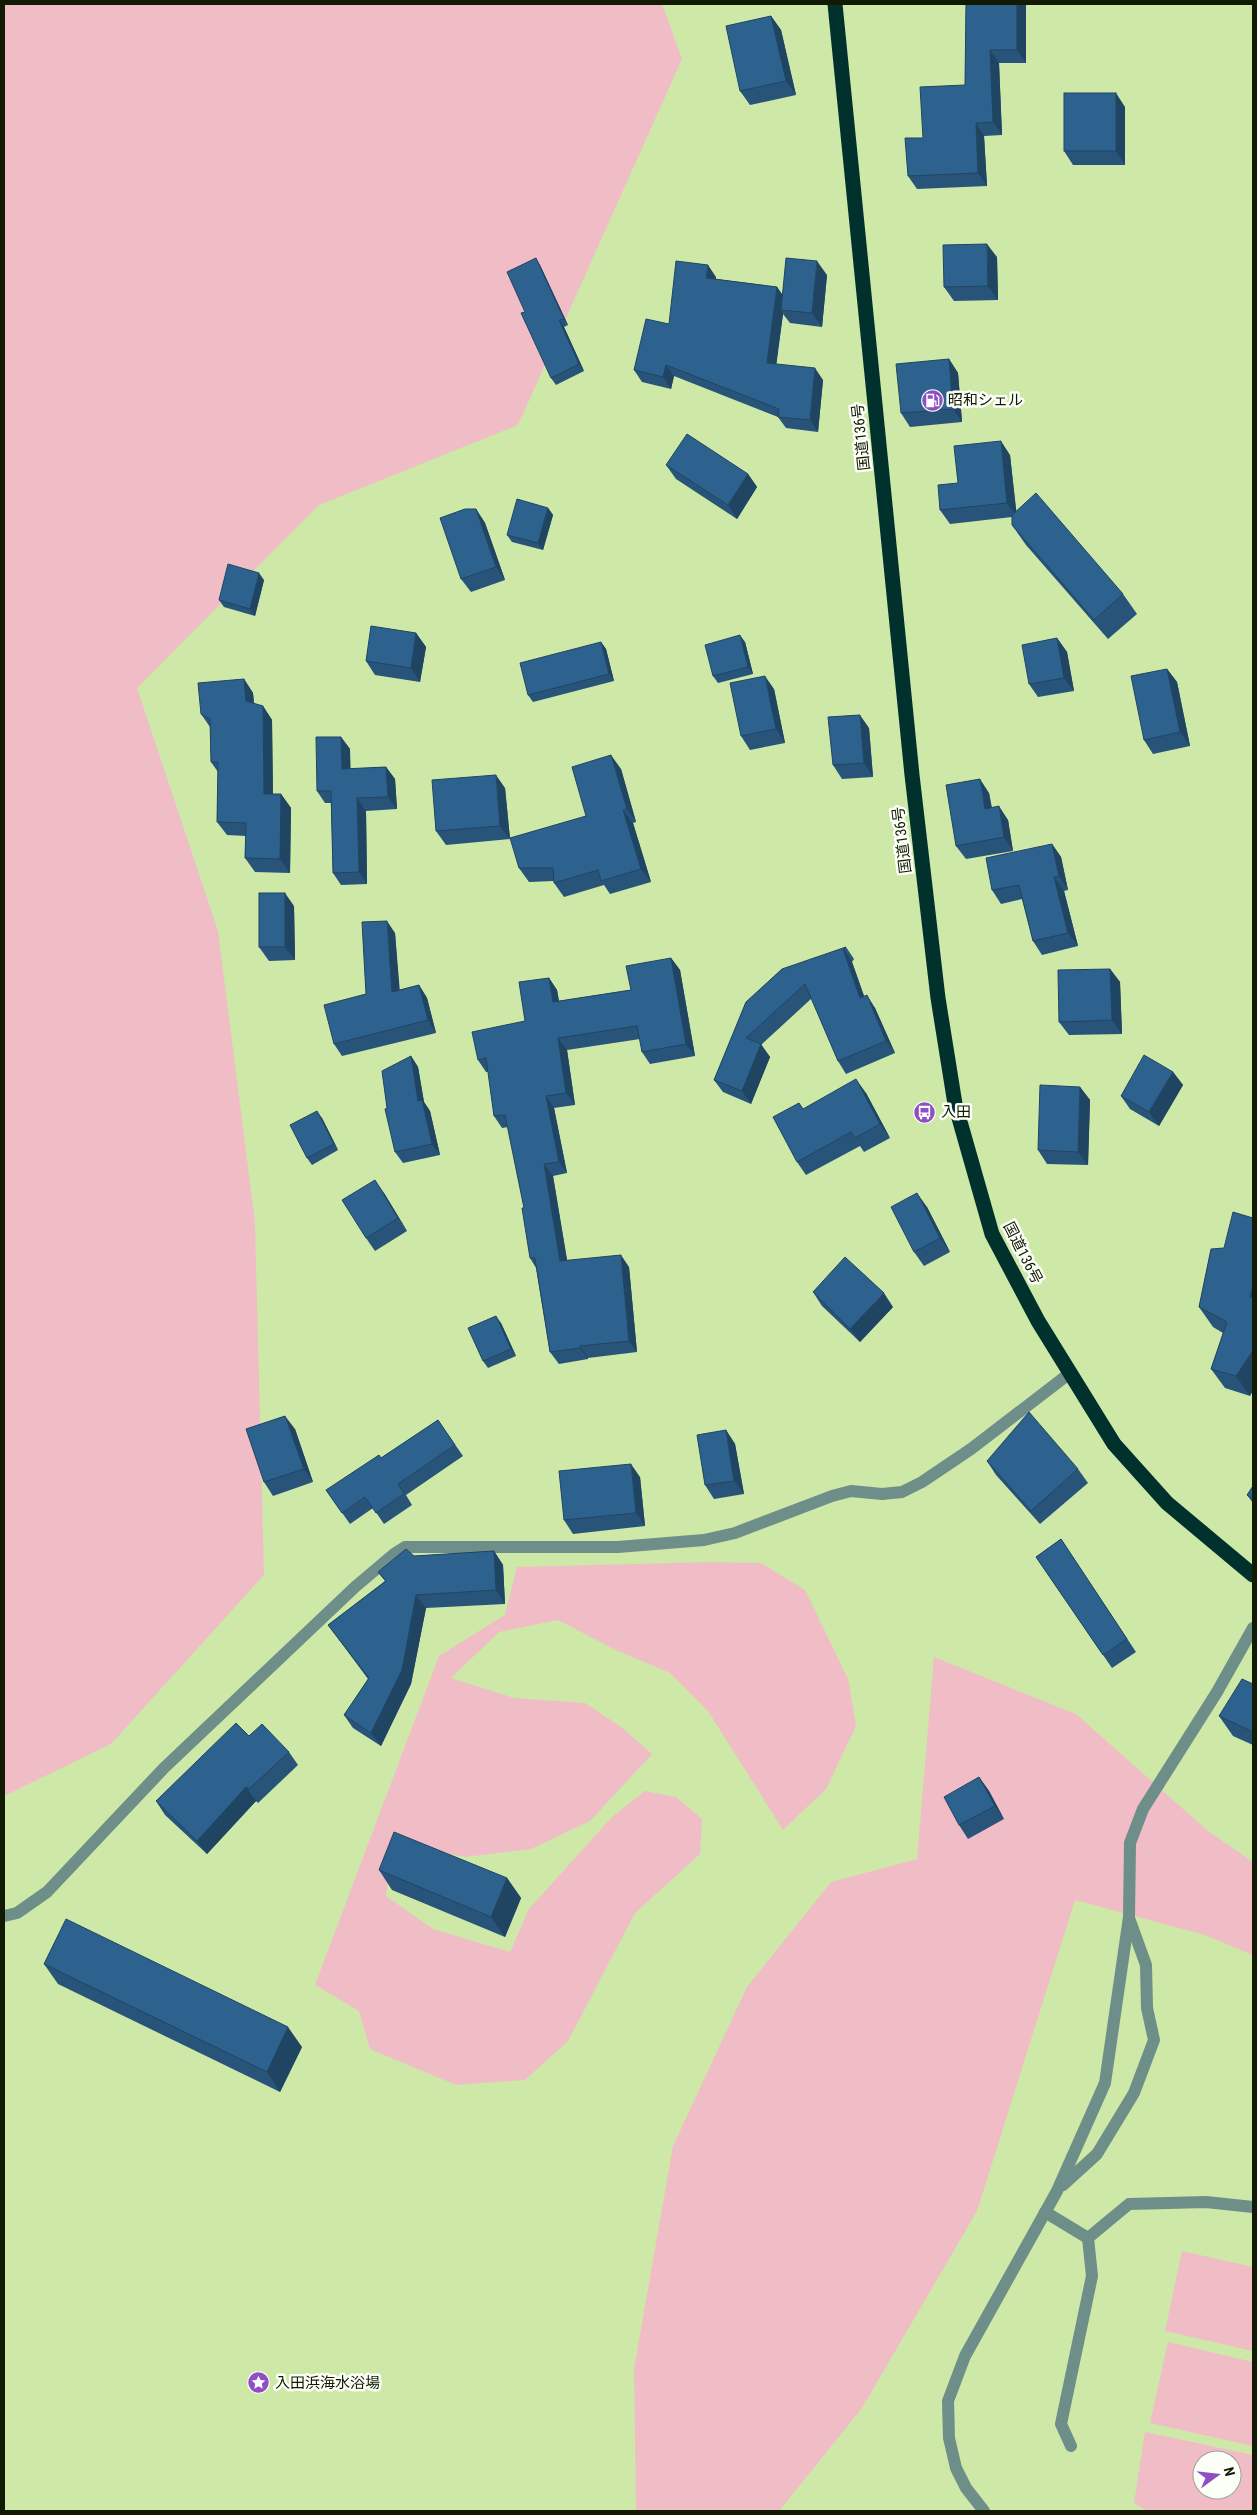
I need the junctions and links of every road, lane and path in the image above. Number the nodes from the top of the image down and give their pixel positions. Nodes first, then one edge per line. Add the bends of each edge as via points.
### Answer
1 (835, 4) edge
2 (1070, 1373) junction
3 (1253, 1575) edge
4 (1253, 1628) edge
5 (4, 1916) edge
6 (1129, 1917) junction
7 (1058, 2190) junction
8 (1253, 2207) edge
9 (1045, 2212) junction
10 (1088, 2238) junction
11 (1071, 2446) dead end
12 (984, 2511) edge

1 - 2 highway, 国道136号 via 912,775 938,998 955,1104 992,1234
2 - 3 highway, 国道136号 via 1114,1444 1167,1503
2 - 5 street via 971,1449 902,1492 851,1491 736,1533 695,1541 618,1547 405,1547 355,1588 164,1768 47,1892 17,1913
4 - 6 street via 1217,1692 1142,1809 1130,1843
6 - 7 street via 1105,2083
6 - 7 street via 1146,1965 1148,2008 1154,2040 1134,2093 1097,2154
7 - 9 street
8 - 10 street via 1206,2202 1130,2204
9 - 10 street
9 - 12 street via 965,2356 948,2402 949,2438 956,2468 966,2488
10 - 11 street via 1092,2276 1061,2424

